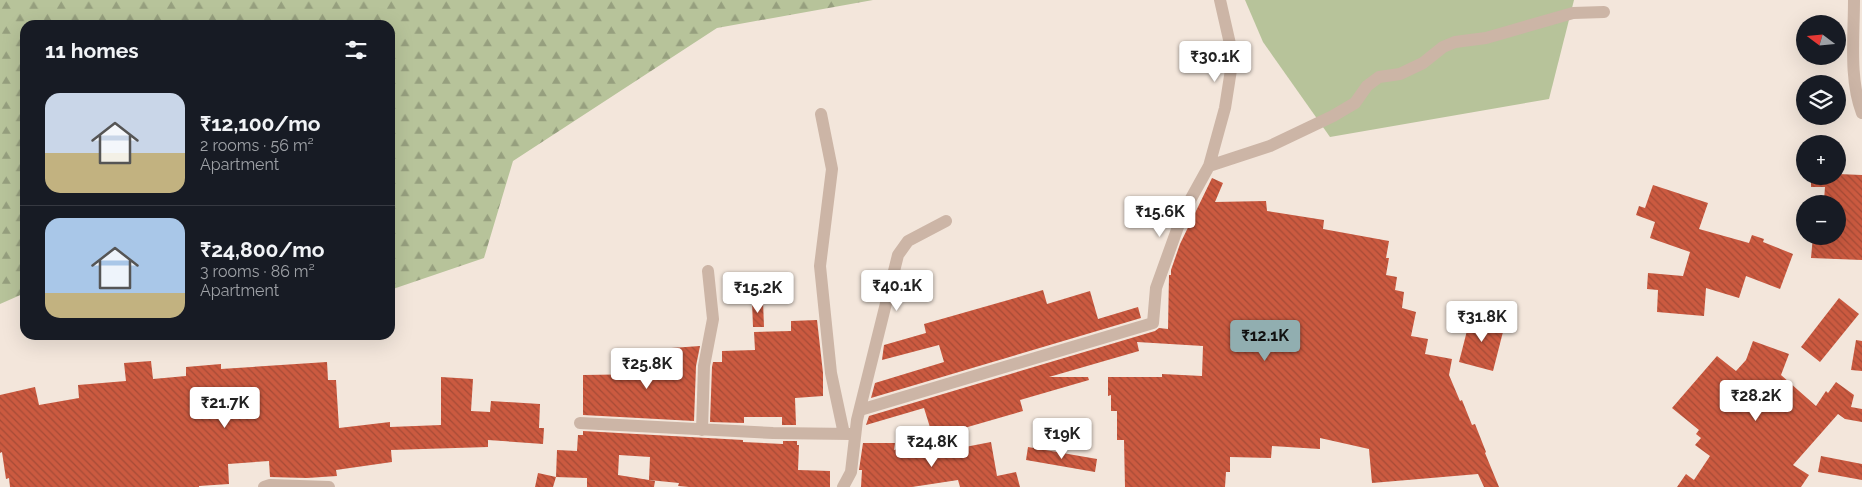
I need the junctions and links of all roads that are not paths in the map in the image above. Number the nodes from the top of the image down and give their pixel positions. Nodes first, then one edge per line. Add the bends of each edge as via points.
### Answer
1 (1220, 0) edge
2 (1854, 0) edge
3 (1604, 12) dead end
4 (1858, 65) edge
5 (1862, 113) edge
6 (821, 114) dead end
7 (1209, 166) junction
8 (946, 221) dead end
9 (708, 271) dead end
10 (860, 410) junction
11 (580, 423) dead end
12 (702, 430) junction
13 (850, 434) junction
14 (264, 487) edge
15 (330, 487) edge
16 (843, 487) edge

1 - 7 street via 1233,57 1225,108
2 - 4 street
3 - 7 street via 1573,13 1486,38 1455,42 1400,74 1379,77 1367,86 1355,103 1333,116 1270,146
4 - 5 street via 1857,99
6 - 13 street via 832,169 820,266 831,373
7 - 10 street via 1184,213 1156,288 1153,323
8 - 10 street via 908,241 898,255
9 - 12 street via 713,319 704,366
10 - 13 street
11 - 12 street
12 - 13 street
13 - 16 street via 851,472
14 - 15 street

